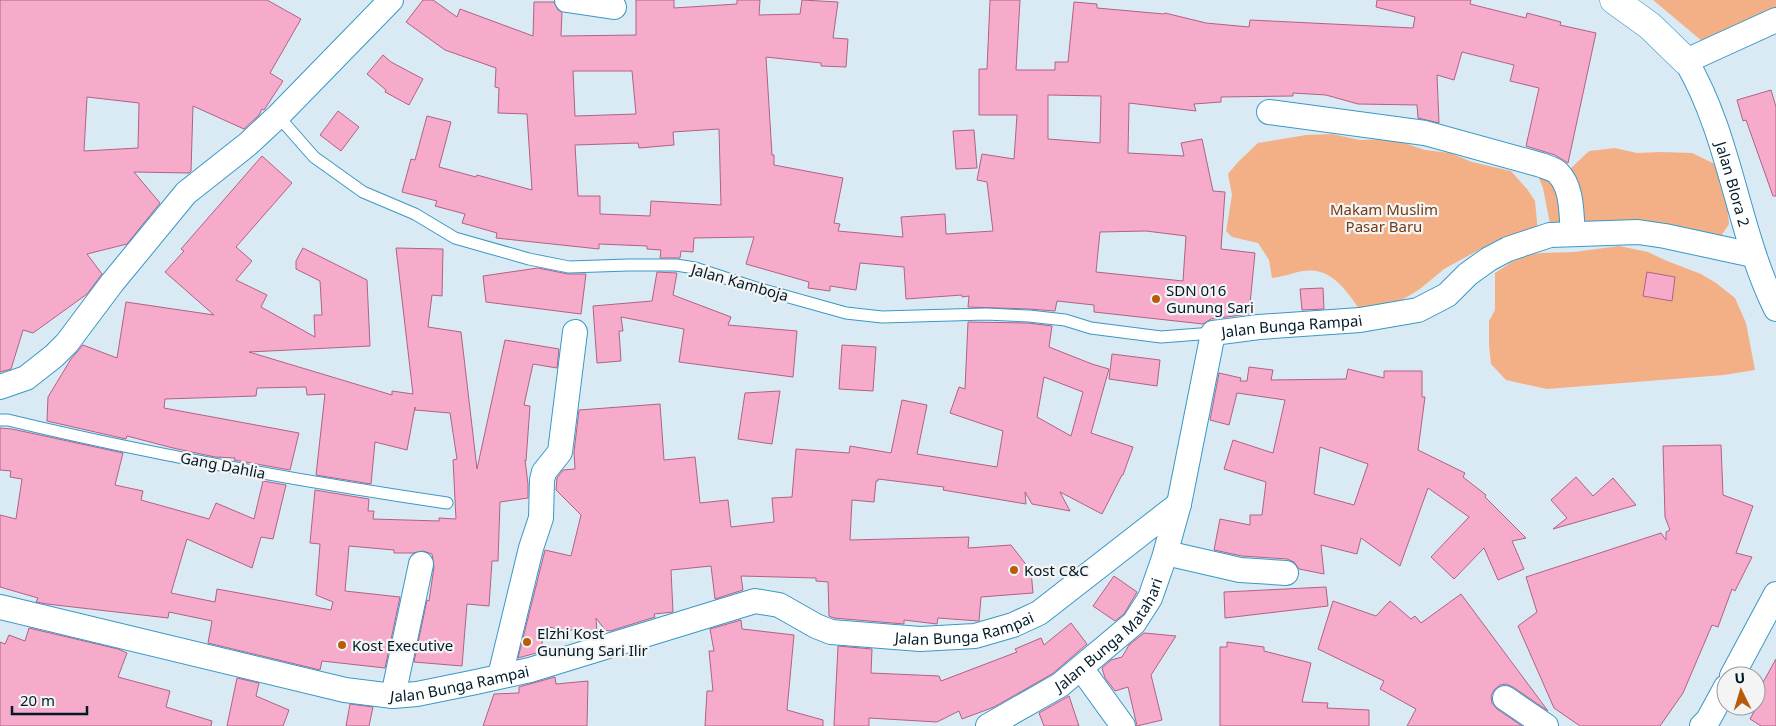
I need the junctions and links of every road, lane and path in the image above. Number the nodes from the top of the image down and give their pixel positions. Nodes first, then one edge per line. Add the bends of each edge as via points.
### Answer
1 (391, 0) edge
2 (567, 0) edge
3 (1614, 0) edge
4 (614, 7) dead end
5 (1776, 20) edge
6 (1686, 62) junction
7 (1269, 112) dead end
8 (278, 116) junction
9 (1573, 234) junction
10 (1753, 255) junction
11 (1776, 309) edge
12 (575, 332) dead end
13 (1213, 333) junction
14 (0, 387) edge
15 (0, 420) edge
16 (447, 503) dead end
17 (1179, 504) junction
18 (1166, 553) junction
19 (421, 564) dead end
20 (1286, 573) dead end
21 (1776, 594) edge
22 (0, 607) edge
23 (1737, 666) edge
24 (1081, 668) junction
25 (500, 676) junction
26 (393, 696) junction
27 (1505, 698) dead end
28 (1716, 708) edge
29 (1708, 724) edge
30 (988, 726) edge
31 (1123, 726) edge
32 (1546, 726) edge

1 - 8 street
2 - 4 street
3 - 6 street via 1650,26
5 - 6 street
6 - 10 street, Jalan Blora 2 via 1700,86 1715,126
7 - 9 street via 1425,132 1541,165 1557,172 1564,181
8 - 13 lane, Jalan Kamboja via 314,156 363,192 415,214 455,238 529,259 569,267 695,268 846,313 882,317 994,314 1065,320 1091,328 1153,337
8 - 14 street via 186,193 54,356 26,378
9 - 10 street, Jalan Bunga Rampai via 1638,232
9 - 13 street, Jalan Bunga Rampai via 1550,235 1508,249 1468,274 1447,295 1418,310 1360,320
10 - 11 street, Jalan Blora 2
12 - 25 street via 560,452 544,472 541,518
13 - 17 street, Jalan Bunga Rampai
15 - 16 lane, Gang Dahlia via 316,484
17 - 18 street, Jalan Bunga Matahari
17 - 25 street, Jalan Bunga Rampai via 1039,613 975,636 920,639 846,635 816,626 779,605 756,601 530,670
18 - 20 street via 1240,570
18 - 24 street, Jalan Bunga Matahari via 1150,598 1134,623
19 - 26 street
21 - 23 street
22 - 26 street, Jalan Bunga Rampai via 345,690
24 - 30 street, Jalan Bunga Matahari via 1060,685
24 - 31 street
25 - 26 street, Jalan Bunga Rampai
27 - 32 street
28 - 29 street

